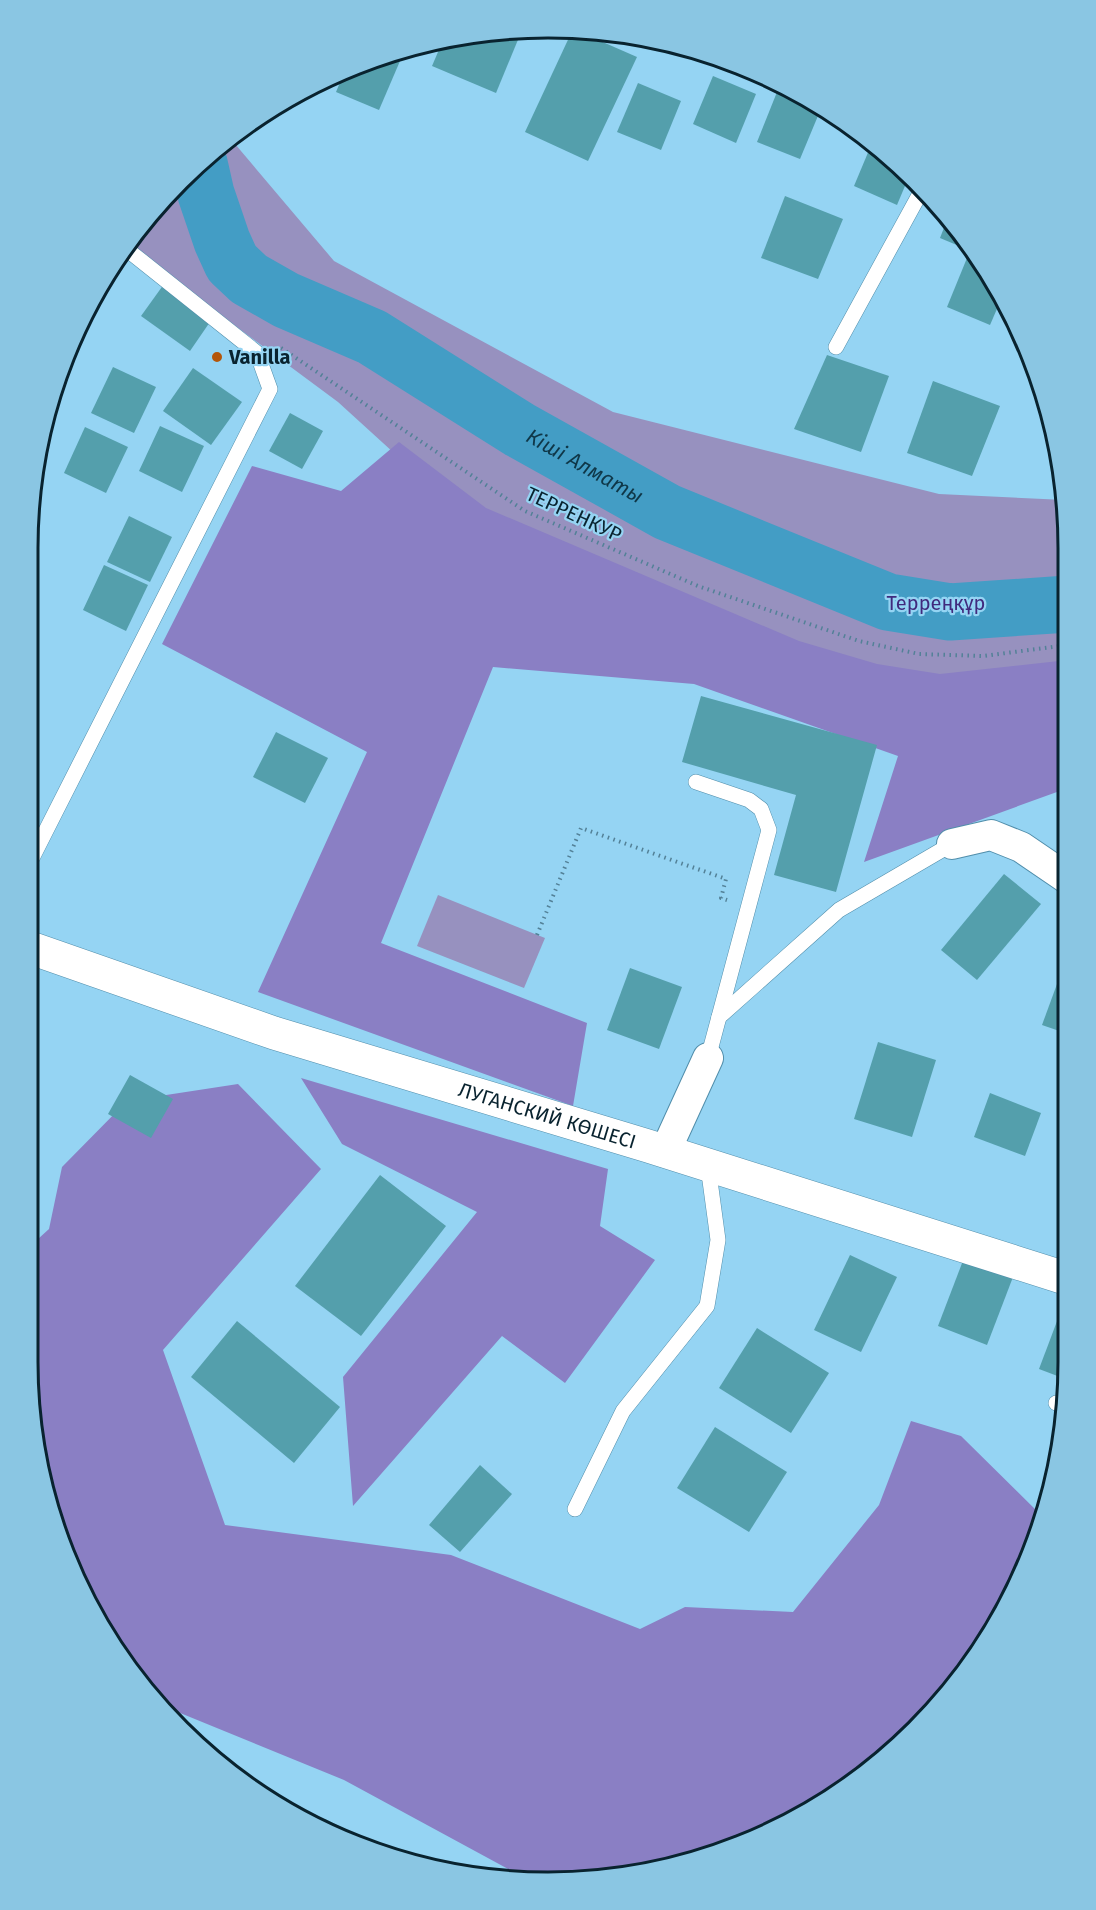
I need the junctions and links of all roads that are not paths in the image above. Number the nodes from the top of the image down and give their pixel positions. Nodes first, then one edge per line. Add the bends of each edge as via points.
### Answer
1 (918, 197) edge
2 (132, 253) edge
3 (836, 347) dead end
4 (696, 782) dead end
5 (952, 844) joint
6 (38, 846) edge
7 (1058, 872) edge
8 (38, 950) edge
9 (719, 1017) junction
10 (708, 1058) joint
11 (665, 1152) junction
12 (708, 1166) junction
13 (1058, 1277) edge
14 (575, 1509) dead end

1 - 3 lane
2 - 6 lane via 257,353 270,389
4 - 9 lane via 749,800 761,809 769,830
5 - 7 street via 991,835 1021,847
5 - 9 lane via 839,910
8 - 11 street, ЛУГАНСКИЙ КӨШЕСІ via 274,1033
9 - 10 lane
10 - 11 street
11 - 12 street, ЛУГАНСКИЙ КӨШЕСІ
12 - 13 street, ЛУГАНСКИЙ КӨШЕСІ
12 - 14 lane via 718,1240 707,1306 623,1411

